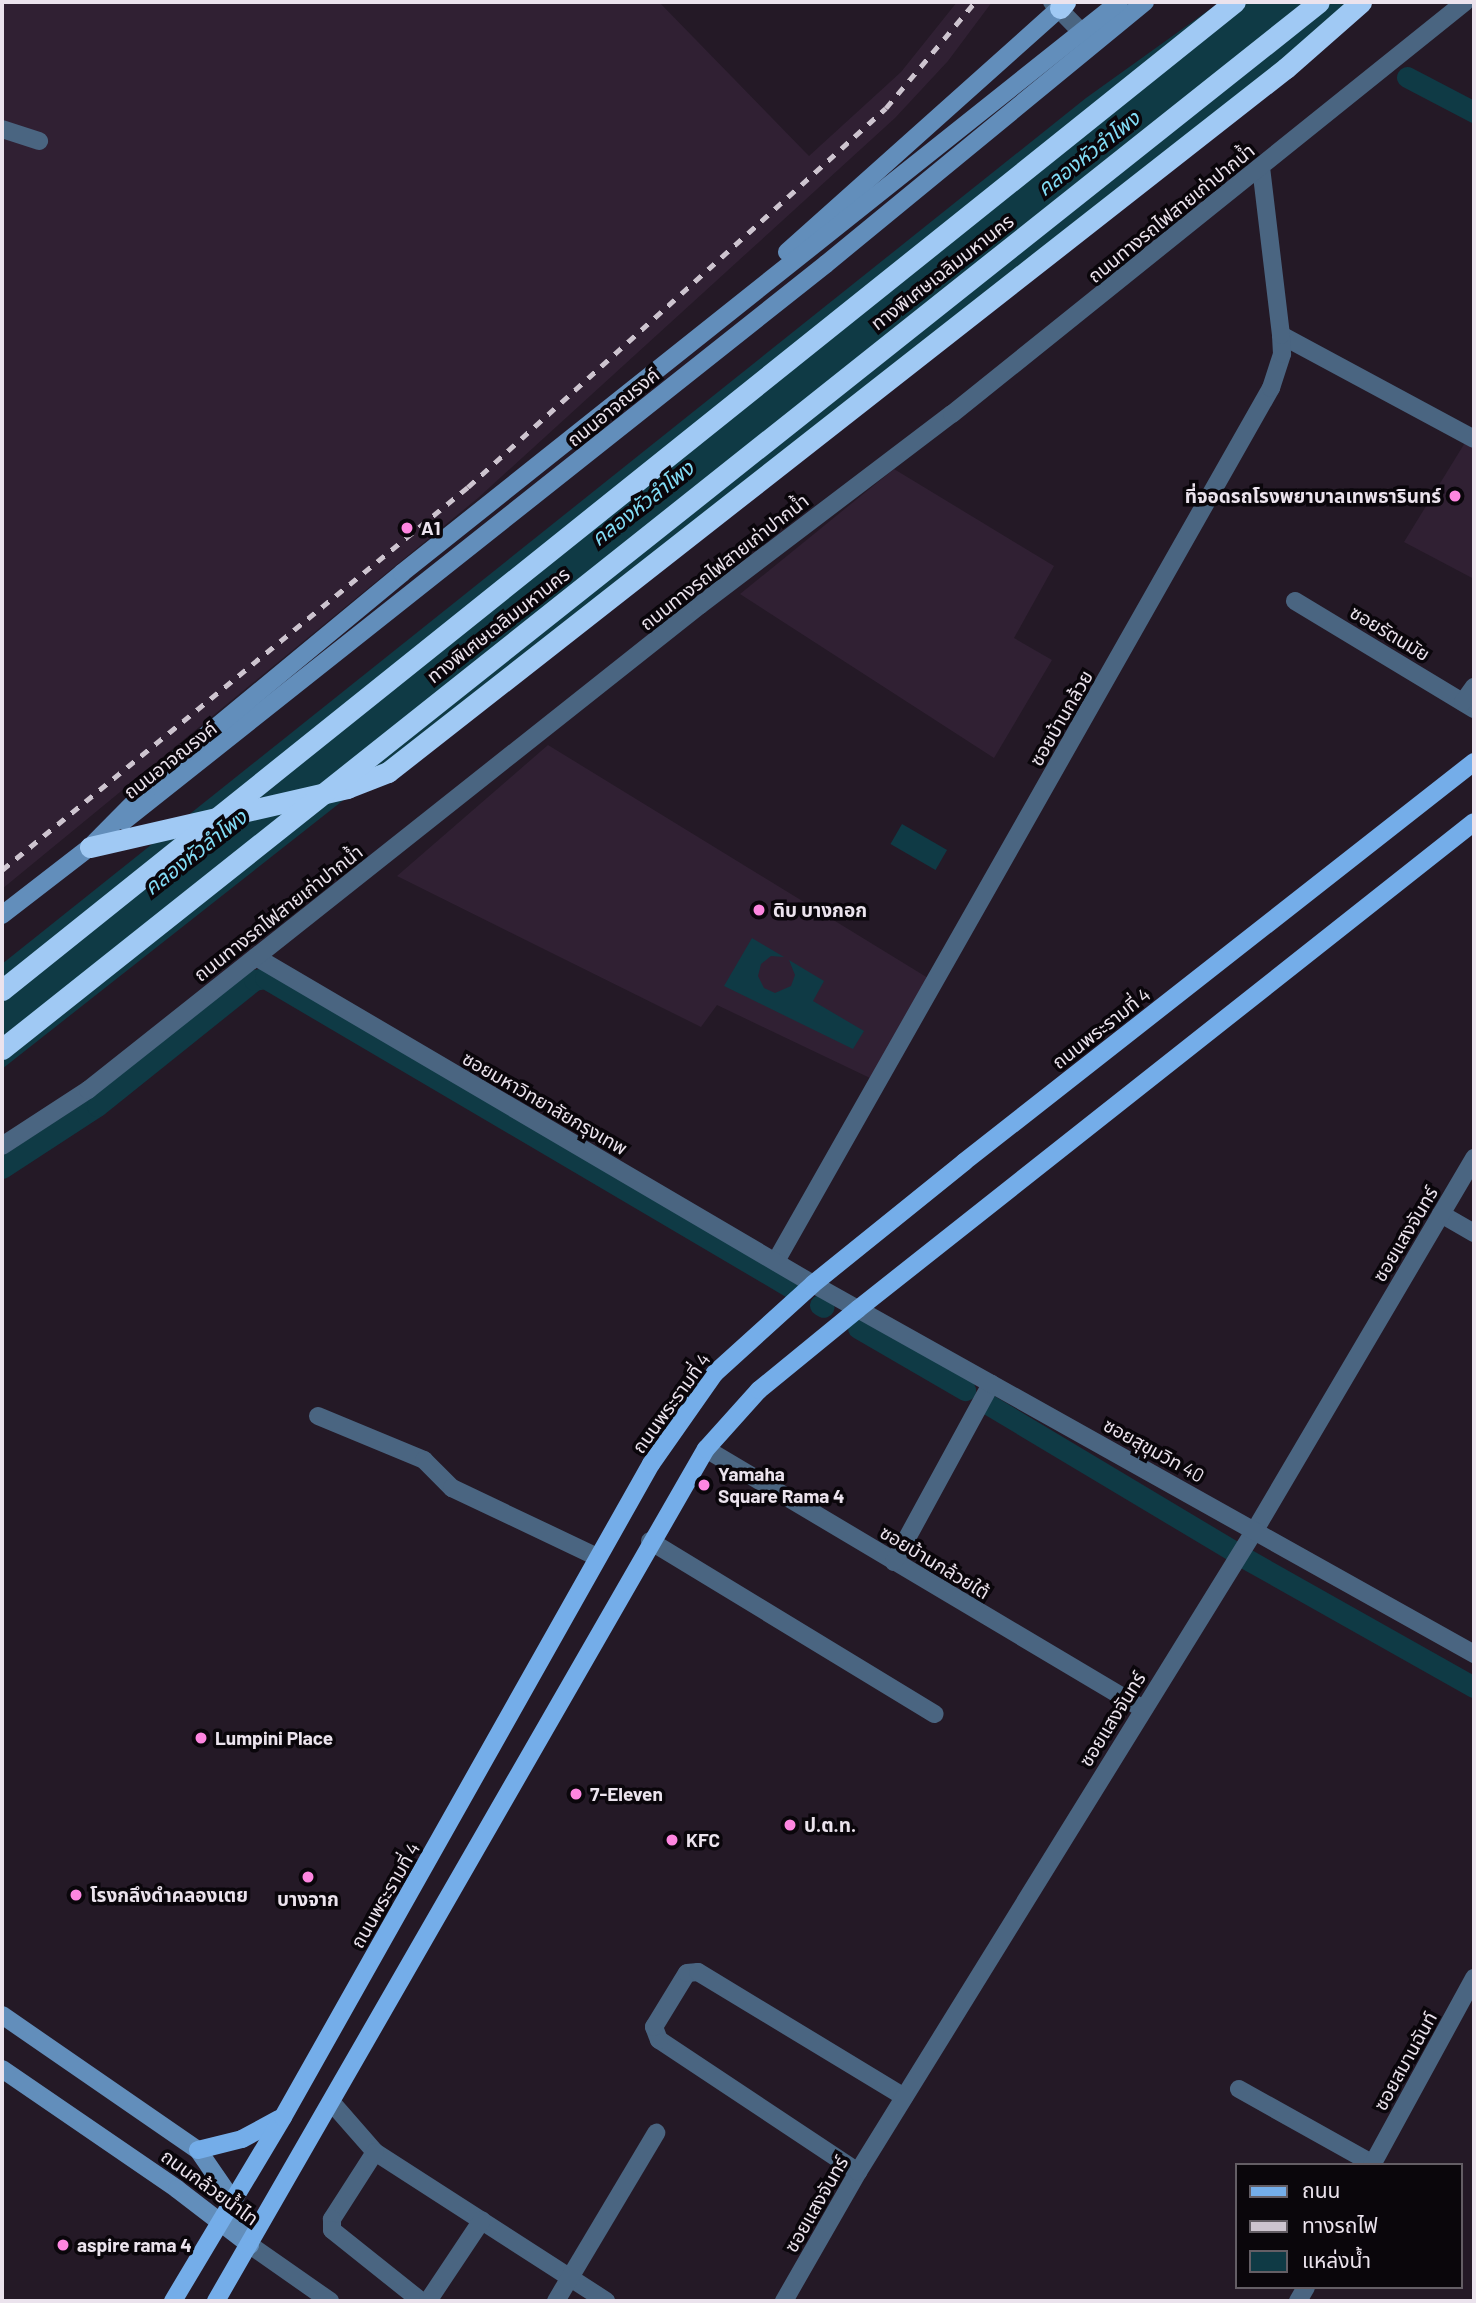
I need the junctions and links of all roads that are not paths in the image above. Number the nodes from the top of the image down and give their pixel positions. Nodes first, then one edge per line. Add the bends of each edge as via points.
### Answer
1 (1119, 2) edge
2 (1145, 2) edge
3 (1235, 2) edge
4 (1319, 2) edge
5 (1361, 2) edge
6 (1465, 2) edge
7 (1059, 4) edge
8 (1087, 37) junction
9 (2, 129) edge
10 (39, 141) dead end
11 (1261, 168) junction
12 (721, 319) junction
13 (1281, 335) junction
14 (1474, 439) edge
15 (1296, 601) dead end
16 (1474, 687) edge
17 (1468, 706) edge
18 (1474, 762) edge
19 (1474, 822) edge
20 (96, 841) junction
21 (2, 915) edge
22 (257, 957) junction
23 (2, 990) edge
24 (2, 1049) edge
25 (2, 1146) edge
26 (1474, 1158) edge
27 (1441, 1214) junction
28 (1474, 1233) edge
29 (776, 1261) junction
30 (813, 1284) junction
31 (858, 1309) junction
32 (991, 1384) junction
33 (318, 1416) dead end
34 (706, 1449) junction
35 (1255, 1530) junction
36 (650, 1541) junction
37 (597, 1557) junction
38 (894, 1562) junction
39 (1474, 1654) edge
40 (1143, 1709) junction
41 (934, 1714) dead end
42 (1474, 1978) edge
43 (2, 2015) edge
44 (2, 2069) edge
45 (1239, 2089) dead end
46 (904, 2097) junction
47 (333, 2104) junction
48 (283, 2117) junction
49 (656, 2133) dead end
50 (198, 2150) junction
51 (375, 2152) junction
52 (1370, 2163) edge
53 (1373, 2163) edge
54 (858, 2172) junction
55 (233, 2201) junction
56 (482, 2220) junction
57 (220, 2221) junction
58 (250, 2245) junction
59 (570, 2280) junction
60 (173, 2301) edge
61 (216, 2301) edge
62 (330, 2301) edge
63 (421, 2301) edge
64 (428, 2301) edge
65 (556, 2301) edge
66 (606, 2301) edge
67 (784, 2301) edge

1 - 8 main road, ถนนอาจณรงค์
2 - 8 main road, ถนนอาจณรงค์
3 - 23 highway, ทางพิเศษเฉลิมมหานคร
4 - 24 highway, ทางพิเศษเฉลิมมหานคร
5 - 20 highway via 1286,68 388,772 347,788 144,835
6 - 11 street, ถนนทางรถไฟสายเก่าปากน้ำ
7 - 8 street
7 - 12 main road via 794,246
8 - 12 main road, ถนนอาจณรงค์
8 - 20 main road, ถนนอาจณรงค์ via 815,272 153,801
9 - 10 street
11 - 13 street, ซอยบ้านกล้วย
11 - 22 street, ถนนทางรถไฟสายเก่าปากน้ำ
12 - 20 main road, ถนนอาจณรงค์ via 401,573 175,761
13 - 14 street
13 - 29 street, ซอยบ้านกล้วย via 1282,354 1271,388 1248,432
15 - 17 street, ซอยรัตนมัย
16 - 17 street, ซอยรัตนมัย
18 - 30 main road, ถนนพระรามที่ 4
19 - 31 main road
20 - 21 main road, ถนนอาจณรงค์
22 - 25 street, ถนนทางรถไฟสายเก่าปากน้ำ via 88,1090
22 - 29 street, ซอยมหาวิทยาลัยกรุงเทพ
26 - 27 street, ซอยแสงจันทร์
27 - 28 street
27 - 35 street, ซอยแสงจันทร์
29 - 30 street, ซอยมหาวิทยาลัยกรุงเทพ
30 - 31 street, ซอยสุขุมวิท 40
30 - 37 main road, ถนนพระรามที่ 4 via 715,1373 651,1464
31 - 32 street, ซอยสุขุมวิท 40
31 - 34 main road via 759,1390
32 - 35 street, ซอยสุขุมวิท 40
32 - 38 street
33 - 37 street via 424,1460 452,1488
34 - 36 main road
34 - 38 street, ซอยบ้านกล้วยใต้
35 - 39 street, ซอยสุขุมวิท 40
35 - 40 street, ซอยแสงจันทร์
36 - 41 street
36 - 47 main road
37 - 48 main road, ถนนพระรามที่ 4
38 - 40 street, ซอยบ้านกล้วยใต้
40 - 46 street, ซอยแสงจันทร์
42 - 53 street, ซอยสมานฉันท์
43 - 50 main road, ถนนกล้วยน้ำไท
44 - 57 main road, ถนนกล้วยน้ำไท
45 - 52 street
46 - 54 street, ซอยแสงจันทร์
46 - 54 street via 698,1972 687,1973 654,2027 654,2035
47 - 51 street
47 - 58 main road
48 - 50 main road via 242,2139
48 - 55 main road, ถนนพระรามที่ 4
49 - 59 street
50 - 55 main road, ถนนกล้วยน้ำไท
51 - 56 street
51 - 63 street via 332,2219 332,2230
54 - 67 street, ซอยแสงจันทร์
55 - 57 main road, ถนนพระรามที่ 4
55 - 58 main road, ถนนกล้วยน้ำไท
56 - 59 street
56 - 64 street
57 - 58 main road, ถนนกล้วยน้ำไท
57 - 60 main road, ถนนพระรามที่ 4
58 - 61 main road
58 - 62 street
59 - 65 street
59 - 66 street

